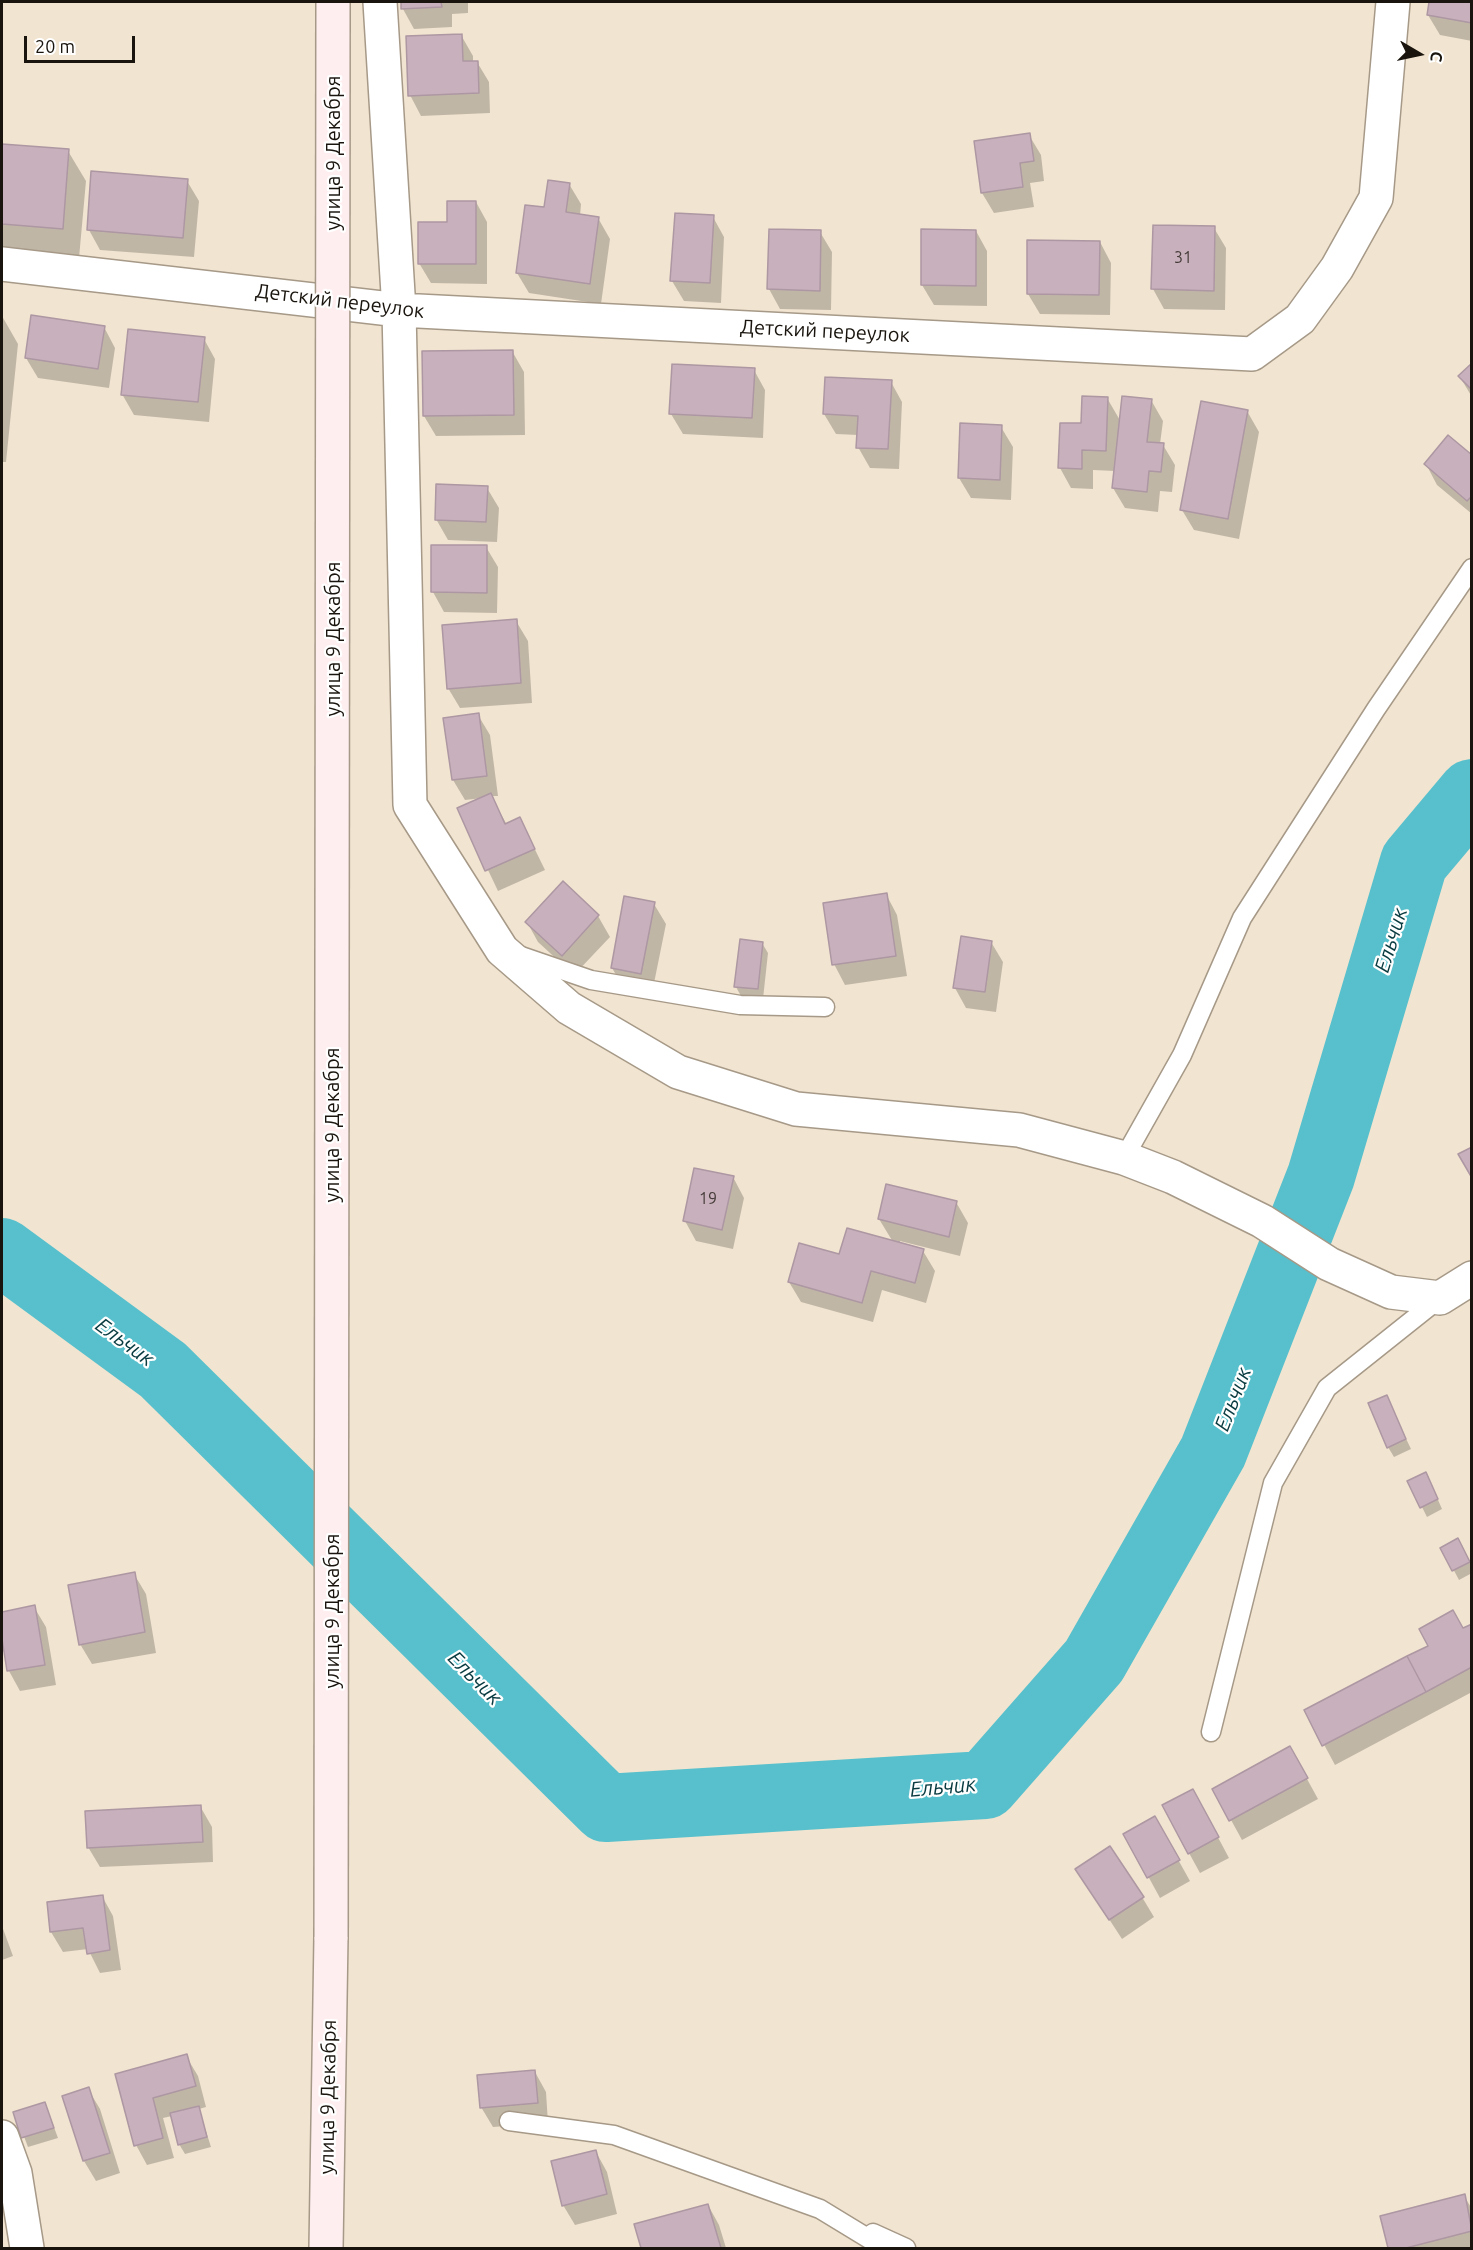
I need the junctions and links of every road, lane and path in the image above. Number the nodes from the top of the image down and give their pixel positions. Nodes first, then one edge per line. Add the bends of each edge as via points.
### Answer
1 (333, 2) edge
2 (380, 2) edge
3 (1393, 2) edge
4 (2, 264) edge
5 (399, 310) junction
6 (1472, 568) edge
7 (502, 950) junction
8 (825, 1007) dead end
9 (1124, 1158) junction
10 (1472, 1278) edge
11 (1440, 1298) junction
12 (1211, 1732) dead end
13 (508, 2121) dead end
14 (2, 2137) edge
15 (820, 2209) junction
16 (27, 2248) edge
17 (326, 2248) edge
18 (885, 2248) edge
19 (906, 2248) edge

1 - 17 main road, улица 9 Декабря, bridge via 332,1937
2 - 5 street
3 - 5 street, Детский переулок via 1376,198 1337,268 1300,319 1252,354
4 - 5 street, Детский переулок
5 - 7 street via 410,806
6 - 9 lane via 1242,918 1182,1055
7 - 8 lane via 591,980 740,1005
7 - 9 street via 569,1008 678,1072 796,1109 1019,1130
9 - 11 street via 1173,1177 1262,1221 1329,1264 1391,1292
10 - 11 street
11 - 12 lane via 1327,1388 1273,1483
13 - 15 lane via 614,2135
14 - 16 street via 15,2173
15 - 18 lane
15 - 19 lane

